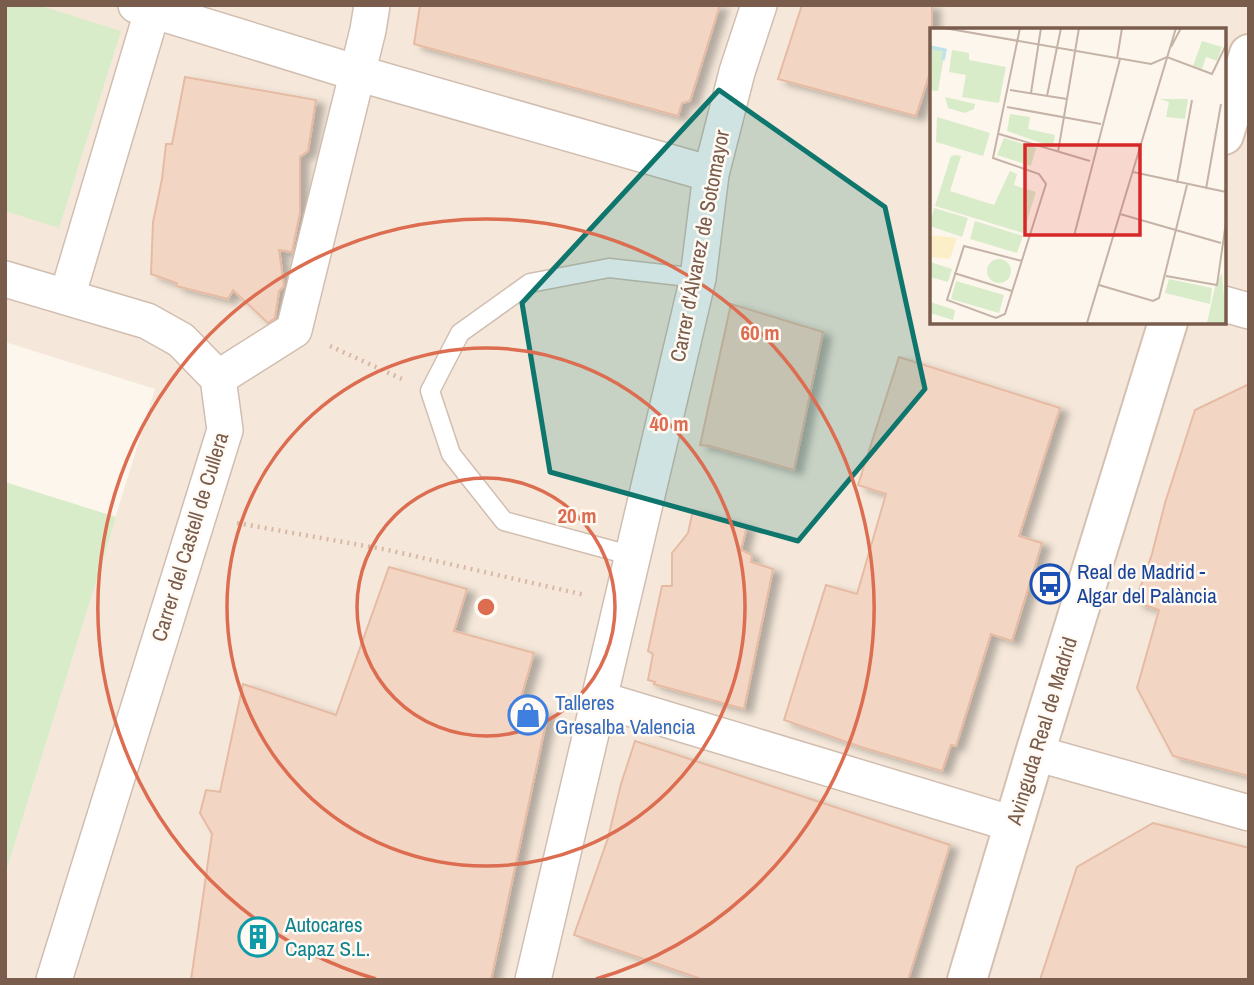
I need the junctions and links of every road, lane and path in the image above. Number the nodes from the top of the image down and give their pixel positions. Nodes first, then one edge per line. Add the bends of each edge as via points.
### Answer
1 (372, 5) edge
2 (759, 5) edge
3 (148, 7) edge
4 (1249, 54) edge
5 (357, 73) junction
6 (1226, 129) edge
7 (711, 174) junction
8 (698, 278) junction
9 (5, 279) edge
10 (67, 297) junction
11 (1226, 305) edge
12 (1249, 311) edge
13 (1167, 324) edge
14 (294, 330) junction
15 (218, 377) junction
16 (430, 391) junction
17 (198, 516) junction
18 (633, 555) junction
19 (621, 604) junction
20 (599, 699) junction
21 (1035, 753) junction
22 (1249, 813) edge
23 (1013, 824) junction
24 (54, 980) edge
25 (533, 980) edge
26 (967, 980) edge

1 - 5 street
2 - 7 street, Carrer d'Álvarez de Sotomayor
3 - 5 street
3 - 10 street
4 - 6 street
5 - 7 street
5 - 14 street
7 - 8 street, Carrer d'Álvarez de Sotomayor
8 - 16 lane via 609,268 530,283 460,333
8 - 18 street, Carrer d'Álvarez de Sotomayor
9 - 10 street
10 - 15 street via 147,321 181,340
11 - 12 street
13 - 21 street, Avinguda Real de Madrid
14 - 15 street
14 - 16 path
15 - 17 street, Carrer del Castell de Cullera via 225,430
16 - 18 lane via 451,454 504,521
17 - 19 path via 388,550
17 - 24 street, Carrer del Castell de Cullera
18 - 19 street, Carrer d'Álvarez de Sotomayor
19 - 20 street, Carrer d'Álvarez de Sotomayor
20 - 23 street
20 - 25 street, Carrer d'Álvarez de Sotomayor
21 - 22 street
21 - 23 street, Avinguda Real de Madrid
23 - 26 street, Avinguda Real de Madrid

